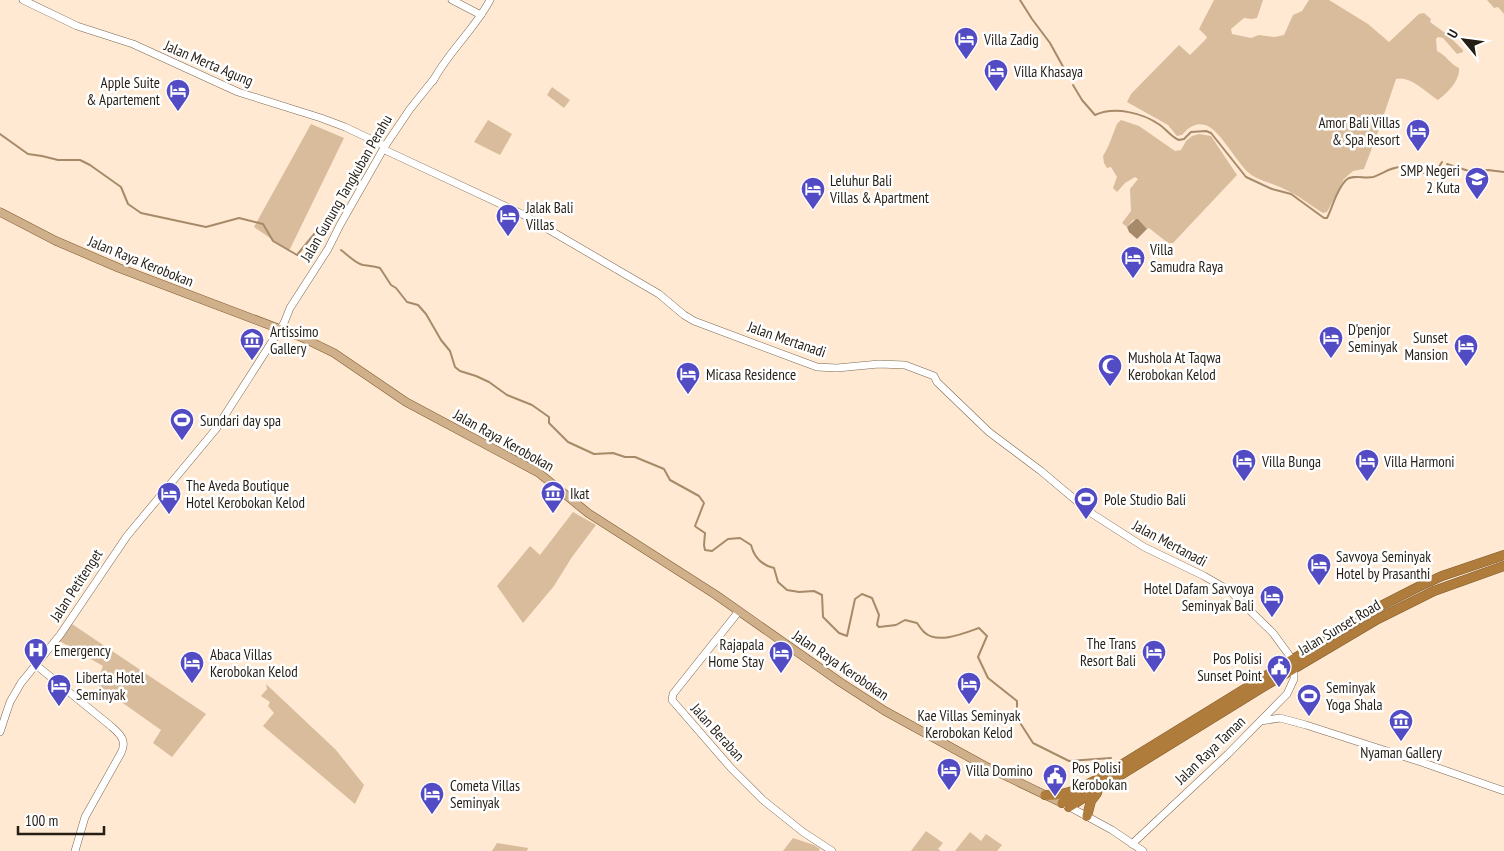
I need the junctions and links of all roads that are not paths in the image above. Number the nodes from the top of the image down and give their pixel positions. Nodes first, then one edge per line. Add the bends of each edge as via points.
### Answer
1 (23, 0) edge
2 (452, 0) edge
3 (490, 0) edge
4 (481, 15) junction
5 (386, 148) junction
6 (0, 212) edge
7 (266, 324) junction
8 (280, 329) junction
9 (269, 344) junction
10 (1504, 555) edge
11 (1504, 566) edge
12 (738, 611) junction
13 (1292, 659) junction
14 (36, 665) junction
15 (1294, 669) junction
16 (1261, 721) junction
17 (1195, 725) junction
18 (0, 732) edge
19 (1104, 780) junction
20 (1504, 791) edge
21 (1045, 795) junction
22 (1066, 805) junction
23 (1088, 817) junction
24 (1132, 844) junction
25 (75, 851) edge
26 (832, 851) edge
27 (1143, 851) edge

1 - 5 street, Jalan Merta Agung via 77,26 133,44 238,92 321,118
2 - 4 street
3 - 4 street, Jalan Gunung Tangkuban Perahu
4 - 5 street, Jalan Gunung Tangkuban Perahu via 419,97
5 - 8 street, Jalan Gunung Tangkuban Perahu via 328,258
5 - 13 street, Jalan Mertanadi via 522,214 659,294 694,321 817,367 899,364 934,376 982,427 1080,504 1161,556 1230,591 1278,638
6 - 7 main road, Jalan Raya Kerobokan via 56,241 133,274
7 - 8 main road, Jalan Raya Kerobokan
7 - 9 street via 273,333
8 - 9 street, Jalan Petitenget
8 - 12 main road, Jalan Raya Kerobokan via 329,350 406,402 531,468 588,513
9 - 14 street, Jalan Petitenget via 216,429 127,536
10 - 13 highway, Jalan Sunset Road via 1418,587
11 - 15 highway, Jalan Sunset Road via 1406,604
12 - 21 main road, Jalan Raya Kerobokan via 886,711
12 - 26 street, Jalan Beraban via 673,694 672,700 763,800 802,832
13 - 15 street, Jalan Mertanadi
13 - 17 highway, Jalan Sunset Road
14 - 18 street, Jalan Petitenget via 14,694
14 - 25 street via 112,727 124,742 123,750 85,817
15 - 16 street, Jalan Raya Taman via 1294,679 1287,694
15 - 17 highway, Jalan Sunset Road
16 - 20 street via 1276,718 1306,725
16 - 24 street, Jalan Raya Taman
17 - 19 highway, Jalan Sunset Road
19 - 21 highway via 1068,793
19 - 22 highway
19 - 23 highway via 1091,801
21 - 22 main road, Jalan Raya Kerobokan
22 - 23 street
23 - 24 street
24 - 27 street

